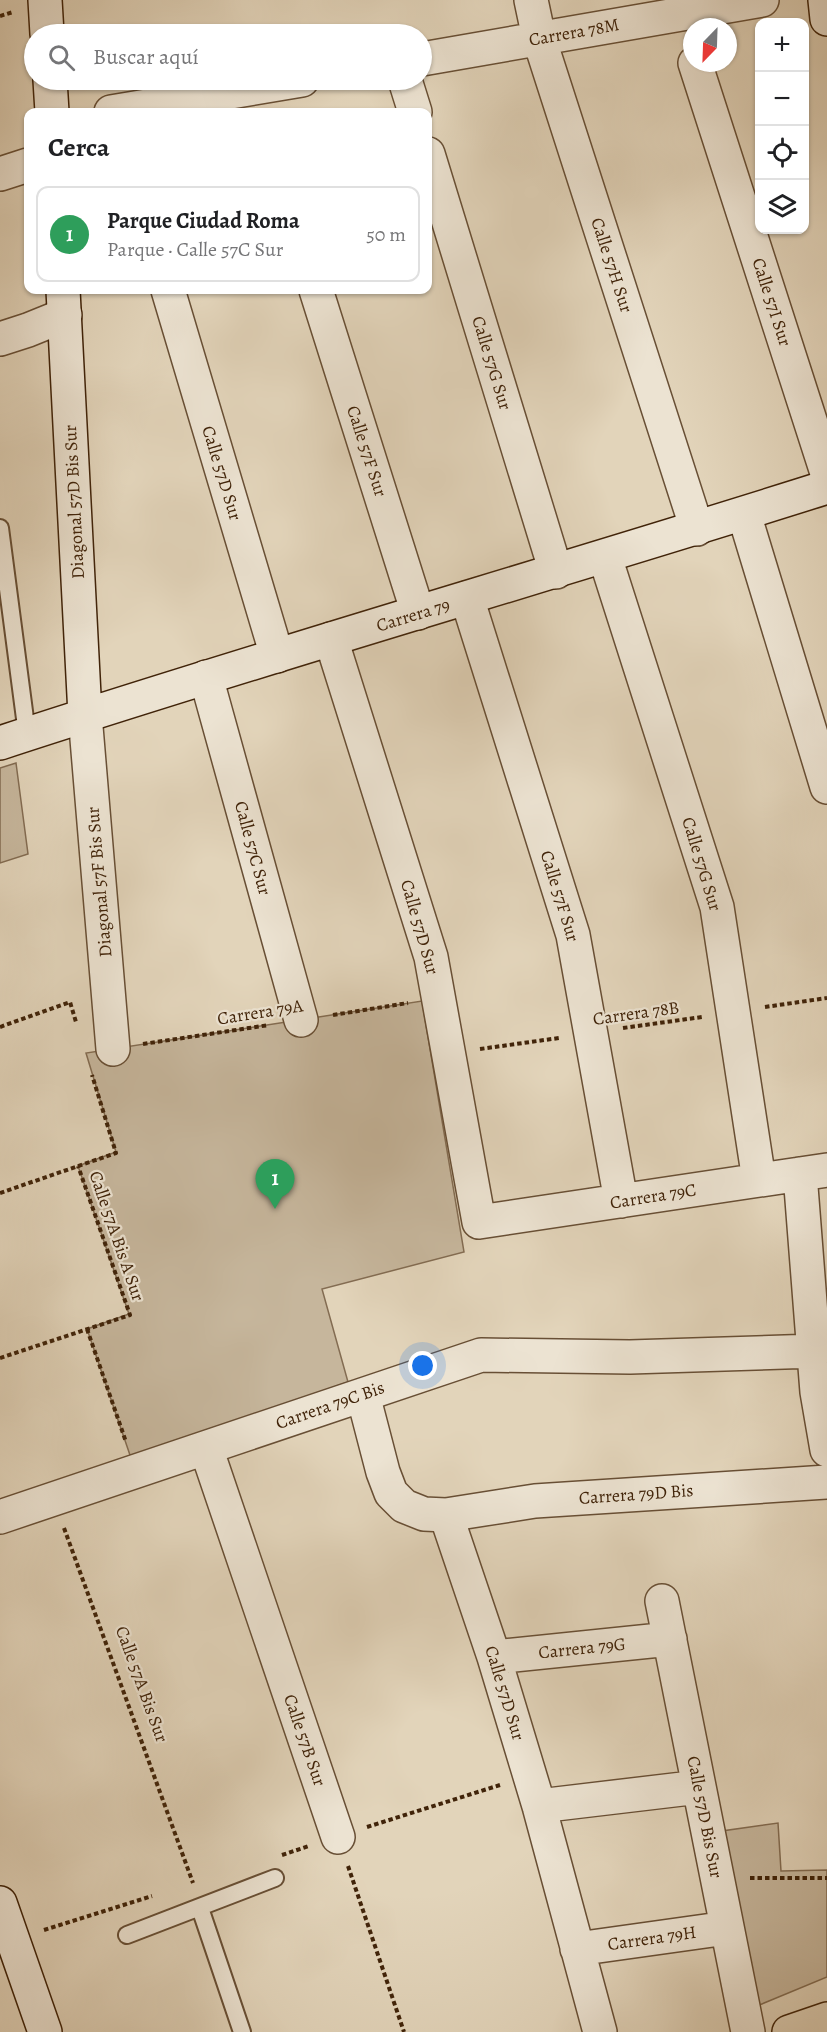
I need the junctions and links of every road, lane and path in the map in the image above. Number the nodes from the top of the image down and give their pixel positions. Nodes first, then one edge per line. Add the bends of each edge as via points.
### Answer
1 (45, 0) edge
2 (531, 0) edge
3 (762, 0) edge
4 (825, 0) edge
5 (678, 7) edge
6 (827, 19) edge
7 (47, 24) edge
8 (683, 24) edge
9 (539, 38) junction
10 (432, 57) edge
11 (698, 72) edge
12 (51, 90) edge
13 (279, 90) edge
14 (408, 90) edge
15 (256, 100) edge
16 (52, 108) edge
17 (161, 108) edge
18 (414, 108) edge
19 (24, 166) edge
20 (432, 167) edge
21 (0, 174) edge
22 (169, 294) edge
23 (317, 294) edge
24 (64, 302) edge
25 (0, 339) edge
26 (827, 473) edge
27 (827, 488) edge
28 (744, 514) junction
29 (0, 528) edge
30 (697, 529) junction
31 (605, 557) junction
32 (556, 572) junction
33 (467, 598) junction
34 (418, 613) junction
35 (7, 632) edge
36 (331, 639) junction
37 (277, 656) junction
38 (206, 677) junction
39 (85, 715) junction
40 (14, 738) edge
41 (827, 788) edge
42 (439, 998) junction
43 (827, 998) edge
44 (69, 1002) dead end
45 (733, 1012) junction
46 (301, 1020) junction
47 (0, 1027) edge
48 (591, 1033) junction
49 (113, 1049) joint
50 (449, 1054) junction
51 (116, 1153) dead end
52 (78, 1166) junction
53 (813, 1172) edge
54 (759, 1180) junction
55 (0, 1193) edge
56 (621, 1201) junction
57 (479, 1222) joint
58 (87, 1329) junction
59 (815, 1351) junction
60 (0, 1358) edge
61 (822, 1390) edge
62 (363, 1395) junction
63 (206, 1448) junction
64 (827, 1450) edge
65 (136, 1471) junction
66 (827, 1482) edge
67 (53, 1499) junction
68 (446, 1515) junction
69 (0, 1517) edge
70 (663, 1601) dead end
71 (670, 1639) junction
72 (494, 1657) junction
73 (699, 1787) junction
74 (539, 1806) junction
75 (338, 1837) joint
76 (275, 1878) dead end
77 (717, 1878) junction
78 (827, 1878) edge
79 (194, 1883) dead end
80 (0, 1903) edge
81 (200, 1908) junction
82 (727, 1928) junction
83 (127, 1935) dead end
84 (578, 1949) junction
85 (827, 2019) edge
86 (45, 2032) edge
87 (243, 2032) edge
88 (404, 2032) edge
89 (600, 2032) edge
90 (748, 2032) edge
91 (789, 2032) edge

1 - 7 street
2 - 9 street, Calle 57H Sur
3 - 5 street, Carrera 78M
4 - 6 street
5 - 8 street
5 - 9 street, Carrera 78M
9 - 10 street, Carrera 78M
9 - 30 street, Calle 57H Sur
11 - 26 street, Calle 57I Sur
12 - 16 street
13 - 15 street
14 - 18 street
15 - 17 street
19 - 21 street
20 - 32 street, Calle 57G Sur
22 - 37 street, Calle 57D Sur
23 - 34 street, Calle 57F Sur
24 - 25 street via 28,330
24 - 39 street, Diagonal 57D Bis Sur
27 - 28 street, Carrera 79
28 - 30 street, Carrera 79
28 - 41 street
29 - 35 lane
30 - 31 street, Carrera 79
31 - 32 street, Carrera 79
31 - 45 street, Calle 57G Sur via 717,907
32 - 33 street, Carrera 79
33 - 34 street, Carrera 79
33 - 48 street, Calle 57F Sur via 573,935
34 - 36 street, Carrera 79
35 - 40 lane
36 - 37 street, Carrera 79
36 - 42 street, Calle 57D Sur via 431,957
37 - 38 street, Carrera 79
38 - 39 street, Carrera 79
38 - 46 street, Calle 57C Sur
39 - 40 street, Carrera 79
39 - 49 street, Diagonal 57F Bis Sur
42 - 46 path, Carrera 79A
42 - 50 street, Calle 57D Sur
43 - 45 path, Carrera 78B
44 - 47 path
45 - 48 path, Carrera 78B
45 - 54 street, Calle 57G Sur
46 - 49 path, Carrera 79A
48 - 50 path, Carrera 78B
48 - 56 street, Calle 57F Sur
50 - 57 street, Calle 57D Sur
51 - 52 path
52 - 55 path
52 - 58 path, Calle 57A Bis A Sur via 130,1315
53 - 54 street, Carrera 79C
53 - 59 street
54 - 56 street, Carrera 79C
56 - 57 street, Carrera 79C
58 - 60 path
58 - 65 path
59 - 61 street
59 - 62 street, Carrera 79C Bis via 630,1357 482,1355
61 - 64 street
62 - 63 street, Carrera 79C Bis
62 - 68 street via 391,1493 404,1506 424,1514
63 - 65 street, Carrera 79C Bis
63 - 75 street, Calle 57B Sur
65 - 67 street, Carrera 79C Bis
66 - 68 street, Carrera 79D Bis via 535,1501
67 - 69 street, Carrera 79C Bis
67 - 79 path, Calle 57A Bis Sur
68 - 72 street, Calle 57D Sur
70 - 71 street, Calle 57D Bis Sur
71 - 72 street, Carrera 79G
71 - 73 street, Calle 57D Bis Sur
72 - 74 street, Calle 57D Sur
73 - 74 street
73 - 77 street, Calle 57D Bis Sur
74 - 84 street, Calle 57D Sur
75 - 88 path
76 - 81 lane
77 - 78 path
77 - 82 street, Calle 57D Bis Sur
80 - 86 street
81 - 83 lane
81 - 87 lane
82 - 84 street, Carrera 79H
82 - 90 street, Calle 57D Bis Sur
84 - 89 street, Calle 57D Sur
85 - 91 main road

